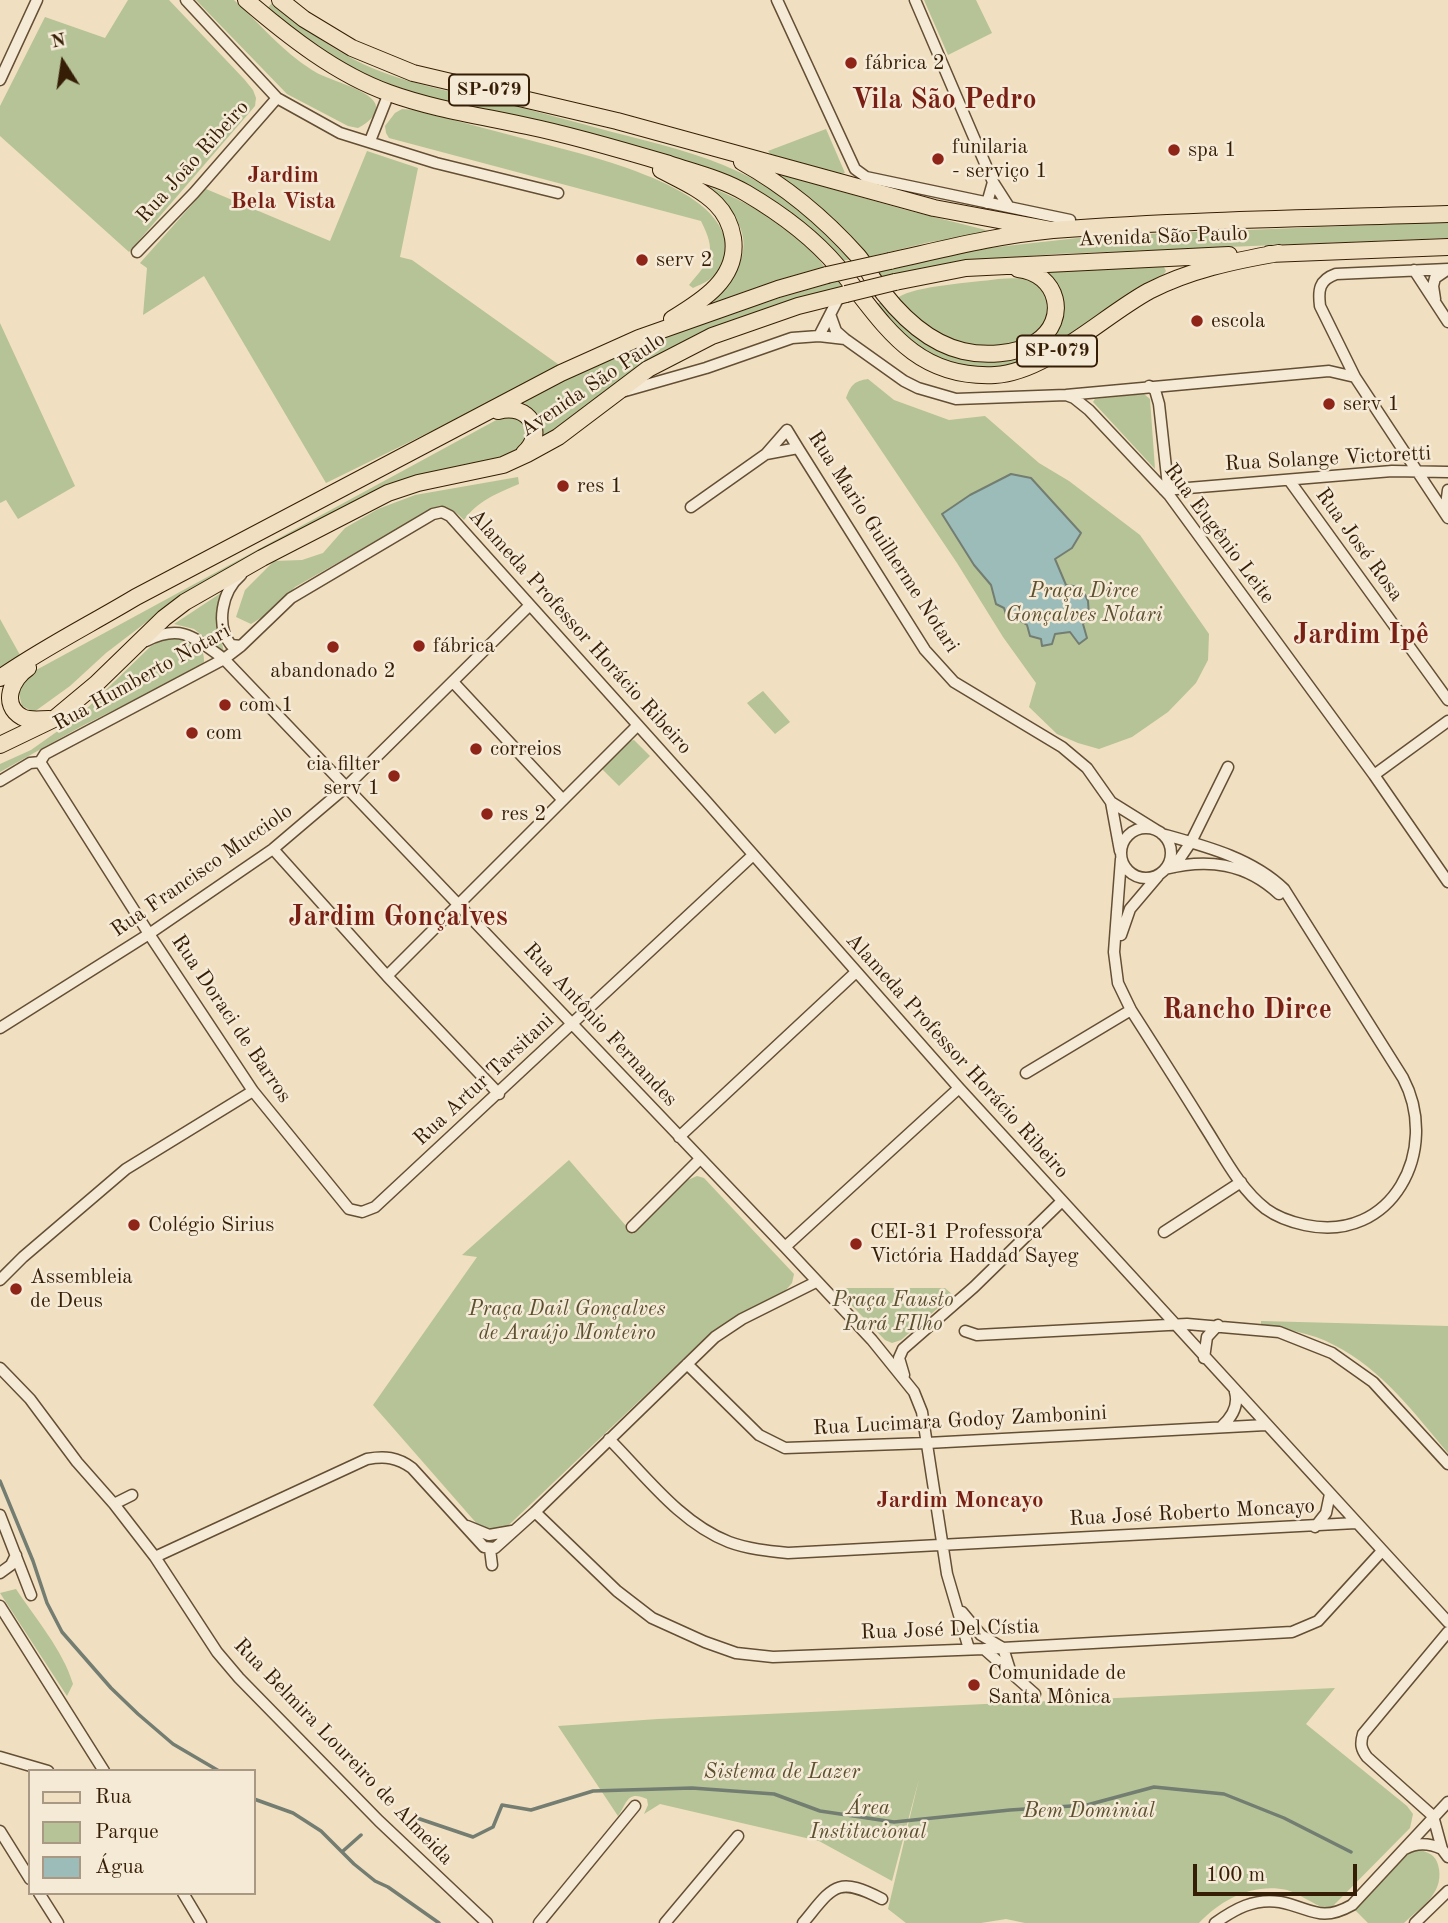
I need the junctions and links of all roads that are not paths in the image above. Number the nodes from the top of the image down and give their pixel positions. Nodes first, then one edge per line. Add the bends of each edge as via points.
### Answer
1 (37, 0) edge
2 (186, 0) edge
3 (246, 0) edge
4 (280, 0) edge
5 (778, 0) edge
6 (915, 0) edge
7 (0, 80) edge
8 (389, 93) junction
9 (277, 98) junction
10 (370, 141) junction
11 (712, 147) junction
12 (618, 148) junction
13 (993, 182) junction
14 (558, 194) dead end
15 (987, 203) junction
16 (1009, 207) junction
17 (1448, 215) edge
18 (1062, 227) junction
19 (1448, 247) edge
20 (137, 252) dead end
21 (1279, 253) junction
22 (984, 266) junction
23 (1448, 269) edge
24 (1414, 270) junction
25 (846, 291) junction
26 (1437, 305) junction
27 (831, 317) junction
28 (1448, 321) edge
29 (819, 336) junction
30 (639, 338) junction
31 (845, 339) junction
32 (1355, 377) junction
33 (1149, 386) junction
34 (1066, 395) junction
35 (607, 399) junction
36 (458, 428) junction
37 (798, 448) junction
38 (766, 454) junction
39 (503, 465) junction
40 (1448, 472) edge
41 (1417, 473) junction
42 (1289, 480) junction
43 (1448, 491) edge
44 (1168, 493) junction
45 (691, 507) dead end
46 (442, 512) joint
47 (1447, 517) edge
48 (262, 558) junction
49 (529, 606) junction
50 (113, 611) junction
51 (241, 646) junction
52 (134, 648) junction
53 (224, 659) junction
54 (0, 678) edge
55 (453, 682) junction
56 (1448, 700) edge
57 (54, 719) junction
58 (1448, 721) edge
59 (638, 726) junction
60 (0, 745) edge
61 (40, 762) junction
62 (1228, 768) dead end
63 (1374, 775) junction
64 (0, 781) edge
65 (346, 787) junction
66 (563, 800) junction
67 (1111, 802) junction
68 (1159, 832) junction
69 (1191, 842) junction
70 (273, 849) junction
71 (752, 856) junction
72 (1121, 856) junction
73 (1166, 870) junction
74 (1448, 882) edge
75 (460, 904) junction
76 (1305, 922) junction
77 (149, 934) junction
78 (855, 973) junction
79 (387, 976) junction
80 (1118, 983) junction
81 (1131, 1010) junction
82 (571, 1025) junction
83 (0, 1028) edge
84 (1026, 1073) dead end
85 (959, 1088) junction
86 (253, 1091) junction
87 (499, 1094) junction
88 (679, 1137) junction
89 (700, 1158) junction
90 (1241, 1182) junction
91 (1062, 1200) junction
92 (362, 1212) joint
93 (632, 1227) dead end
94 (1164, 1232) dead end
95 (785, 1247) junction
96 (0, 1280) edge
97 (816, 1282) junction
98 (1174, 1325) junction
99 (1218, 1325) junction
100 (965, 1331) dead end
101 (872, 1340) junction
102 (903, 1349) junction
103 (1204, 1357) junction
104 (687, 1364) junction
105 (0, 1368) edge
106 (908, 1383) junction
107 (1234, 1390) junction
108 (1266, 1425) junction
109 (1222, 1426) junction
110 (609, 1439) junction
111 (927, 1443) junction
112 (1448, 1464) edge
113 (1330, 1494) junction
114 (132, 1495) dead end
115 (114, 1504) junction
116 (535, 1511) junction
117 (0, 1515) edge
118 (1356, 1523) junction
119 (463, 1524) junction
120 (1315, 1527) junction
121 (514, 1531) junction
122 (941, 1546) junction
123 (492, 1548) junction
124 (1382, 1551) junction
125 (16, 1555) junction
126 (155, 1557) junction
127 (496, 1562) dead end
128 (0, 1573) edge
129 (31, 1595) dead end
130 (0, 1606) edge
131 (958, 1607) junction
132 (1448, 1622) edge
133 (1448, 1632) edge
134 (1022, 1647) junction
135 (1003, 1648) junction
136 (969, 1649) junction
137 (984, 1649) junction
138 (1010, 1670) junction
139 (1035, 1694) dead end
140 (0, 1756) edge
141 (97, 1759) junction
142 (42, 1769) edge
143 (98, 1769) edge
144 (103, 1769) edge
145 (1448, 1802) edge
146 (635, 1806) dead end
147 (1433, 1816) junction
148 (0, 1831) edge
149 (738, 1836) dead end
150 (1402, 1850) junction
151 (1445, 1853) edge
152 (28, 1876) edge
153 (1448, 1891) edge
154 (40, 1895) edge
155 (184, 1895) edge
156 (882, 1899) dead end
157 (58, 1923) edge
158 (201, 1923) edge
159 (487, 1923) edge
160 (539, 1923) edge
161 (665, 1923) edge
162 (803, 1923) edge
163 (1215, 1923) edge
164 (1415, 1923) edge

1 - 7 street
2 - 9 street
3 - 8 main road, SP-079 via 332,65
4 - 11 main road, SP-079 via 352,48 413,73
5 - 15 street via 855,169 866,177
6 - 13 street
8 - 10 street
8 - 12 main road, SP-079
9 - 10 street via 340,133
9 - 20 street, Rua Joāo Ribeiro
10 - 14 street
11 - 18 main road, SP-079 via 934,208
11 - 22 main road, SP-079 via 804,202 862,261 913,324 939,342 983,354 1036,342 1054,319 1051,288 1035,273
12 - 25 main road, SP-079 via 743,191 792,222 836,265
12 - 30 main road, SP-079 via 689,184 717,205 730,225 734,247 730,266 702,301
13 - 15 street
13 - 16 street
15 - 16 street
16 - 18 street
17 - 18 main road, Avenida São Paulo
18 - 30 main road, Avenida São Paulo, bridge via 827,275
19 - 21 main road, Avenida São Paulo
21 - 22 main road, Avenida São Paulo
21 - 25 main road, SP-079 via 1176,278 1044,359 994,375 930,363
22 - 25 main road, Avenida São Paulo, bridge
23 - 24 street
23 - 26 street via 1435,278
24 - 26 street
24 - 32 street via 1336,274 1321,283 1320,306
25 - 27 street
25 - 35 main road, Avenida São Paulo via 712,336 648,369
26 - 28 street
27 - 29 street
27 - 31 street
29 - 31 street
29 - 35 street via 777,342
30 - 36 main road, Avenida São Paulo
31 - 34 street via 904,381 942,396 969,400
32 - 33 street via 1329,371
32 - 41 street
33 - 34 street
33 - 44 street via 1159,404
34 - 44 street, Rua Eugênio Leite via 1089,410
35 - 39 main road, Avenida São Paulo via 558,437
36 - 39 main road via 506,409 525,413 535,431 534,443
36 - 50 main road, Avenida São Paulo
37 - 38 street
37 - 38 street, Rua Mario Guilherme Notari via 787,430
37 - 67 street, Rua Mario Guilherme Notari via 925,650 954,682 1062,747 1087,768
38 - 45 street
39 - 48 main road, Avenida São Paulo via 388,493
40 - 41 street, Rua Solange Victoretti
41 - 42 street, Rua Solange Victoretti
41 - 47 street
42 - 44 street, Rua Solange Victoretti
42 - 56 street, Rua José Rosa
43 - 47 street
44 - 63 street, Rua Eugênio Leite
46 - 49 street, Alameda Professor Horácio Ribeiro via 485,553
46 - 51 street, Rua Humberto Notari via 291,598
48 - 51 street via 229,588 222,613 225,637 231,645
48 - 52 main road, Avenida São Paulo via 185,602
49 - 55 street, Rua Francisco Mucciolo
49 - 59 street, Alameda Professor Horácio Ribeiro
50 - 54 main road, Avenida São Paulo
50 - 57 main road via 105,623 20,673 11,684 8,694 19,716
51 - 53 street, Rua Humberto Notari
52 - 53 street, Rua Antônio Fernandes via 162,633 182,632
52 - 57 main road, Avenida São Paulo
53 - 61 street, Rua Humberto Notari via 130,716 45,754
53 - 65 street, Rua Antônio Fernandes
55 - 65 street, Rua Francisco Mucciolo
55 - 66 street
57 - 60 main road, Avenida São Paulo
58 - 63 street
59 - 66 street
59 - 71 street, Alameda Professor Horácio Ribeiro
61 - 64 street, Rua Humberto Notari
61 - 77 street, Rua Doraci de Barros
62 - 69 street
63 - 74 street, Rua Eugênio Leite
65 - 70 street, Rua Francisco Mucciolo
65 - 75 street, Rua Antônio Fernandes
66 - 75 street
67 - 68 street, Rua Mario Guilherme Notari
67 - 72 street, Rua Mario Guilherme Notari
68 - 69 street, Rua Mario Guilherme Notari
68 - 72 street via 1131,832
68 - 73 street via 1171,851
69 - 73 street
69 - 76 street, Rua Mario Guilherme Notari via 1271,876
70 - 77 street, Rua Francisco Mucciolo
70 - 79 street
71 - 78 street, Alameda Professor Horácio Ribeiro
71 - 82 street, Rua Artur Tarsitani
72 - 73 street, Rua Mario Guilherme Notari via 1134,875 1147,878
72 - 80 street, Rua Mario Guilherme Notari via 1114,952
73 - 76 street, Rua Mario Guilherme Notari via 1202,863 1237,867 1269,884
73 - 80 street, Rua Mario Guilherme Notari via 1130,909 1122,928
75 - 79 street
75 - 82 street, Rua Antônio Fernandes
76 - 90 street, Rua Mario Guilherme Notari via 1411,1093 1416,1150 1405,1181 1390,1200 1354,1223 1321,1228 1290,1221 1267,1210
77 - 83 street, Rua Francisco Mucciolo
77 - 86 street, Rua Doraci de Barros
78 - 85 street, Alameda Professor Horácio Ribeiro
78 - 88 street
79 - 87 street
80 - 81 street, Rua Mario Guilherme Notari
81 - 84 street
81 - 90 street, Rua Mario Guilherme Notari
82 - 87 street, Rua Artur Tarsitani
82 - 88 street, Rua Antônio Fernandes
85 - 91 street, Alameda Professor Horácio Ribeiro
85 - 95 street
86 - 92 street, Rua Doraci de Barros via 349,1209
86 - 96 street via 127,1169
87 - 92 street, Rua Artur Tarsitani via 375,1207
88 - 89 street, Rua Antônio Fernandes
89 - 93 street
89 - 95 street, Rua Antônio Fernandes
90 - 94 street
91 - 98 street, Alameda Professor Horácio Ribeiro
91 - 102 street
95 - 97 street, Rua Antônio Fernandes
97 - 101 street, Rua Antônio Fernandes
97 - 104 street via 742,1319
98 - 99 street
98 - 100 street via 977,1335
98 - 103 street, Alameda Professor Horácio Ribeiro
99 - 103 street via 1207,1337
99 - 112 street via 1279,1332 1332,1353 1373,1382
101 - 102 street, Rua Antônio Fernandes via 892,1350
101 - 106 street, Rua Antônio Fernandes
102 - 106 street, Rua Antônio Fernandes via 899,1357
103 - 107 street, Alameda Professor Horácio Ribeiro
104 - 110 street
104 - 111 street, Rua Lucimara Godoy Zambonini via 758,1435 785,1448
105 - 115 street, Rua Belmira Loureiro de Almeida
106 - 111 street, Rua Antônio Fernandes via 922,1412
107 - 108 street, Alameda Professor Horácio Ribeiro
107 - 109 street via 1236,1405
108 - 109 street, Rua Lucimara Godoy Zambonini
108 - 113 street, Alameda Professor Horácio Ribeiro
109 - 111 street, Rua Lucimara Godoy Zambonini
110 - 116 street
110 - 122 street, Rua José Roberto Moncayo via 677,1508 704,1530 728,1541 788,1553
111 - 122 street, Rua Antônio Fernandes
113 - 118 street, Alameda Professor Horácio Ribeiro
113 - 120 street via 1326,1513
114 - 115 street
115 - 126 street, Rua Belmira Loureiro de Almeida
116 - 121 street
116 - 136 street, Rua José Del Cístia via 617,1591 652,1618 736,1653 773,1657
117 - 125 street
118 - 120 street, Rua José Roberto Moncayo
118 - 124 street, Alameda Professor Horácio Ribeiro
119 - 121 street via 489,1535
119 - 123 street via 484,1547
119 - 126 street via 412,1468 386,1456 367,1459
120 - 122 street, Rua José Roberto Moncayo
121 - 123 street
122 - 131 street, Rua Antônio Fernandes
123 - 127 street
124 - 132 street, Alameda Professor Horácio Ribeiro
124 - 134 street, Rua José Del Cístia via 1318,1621 1292,1632
125 - 128 street
125 - 129 street
126 - 159 street, Rua Belmira Loureiro de Almeida via 239,1678
130 - 141 street
131 - 135 street, Rua Antônio Fernandes via 981,1635
131 - 136 street, Rua Antônio Fernandes
133 - 147 street via 1361,1742 1367,1757
134 - 135 street, Rua José Del Cístia
134 - 138 street via 1013,1656
135 - 137 street, Rua José Del Cístia
135 - 138 street
136 - 137 street, Rua José Del Cístia
137 - 138 street
138 - 139 street
140 - 142 street
141 - 143 street
141 - 144 street
145 - 147 street
146 - 160 street
147 - 150 street
147 - 151 street
148 - 152 street
149 - 161 street
150 - 151 street via 1416,1844 1434,1845
150 - 163 street via 1334,1919 1321,1921 1295,1907 1266,1902 1246,1903
153 - 164 street
154 - 157 street
155 - 158 street
156 - 162 street via 845,1885 822,1900

